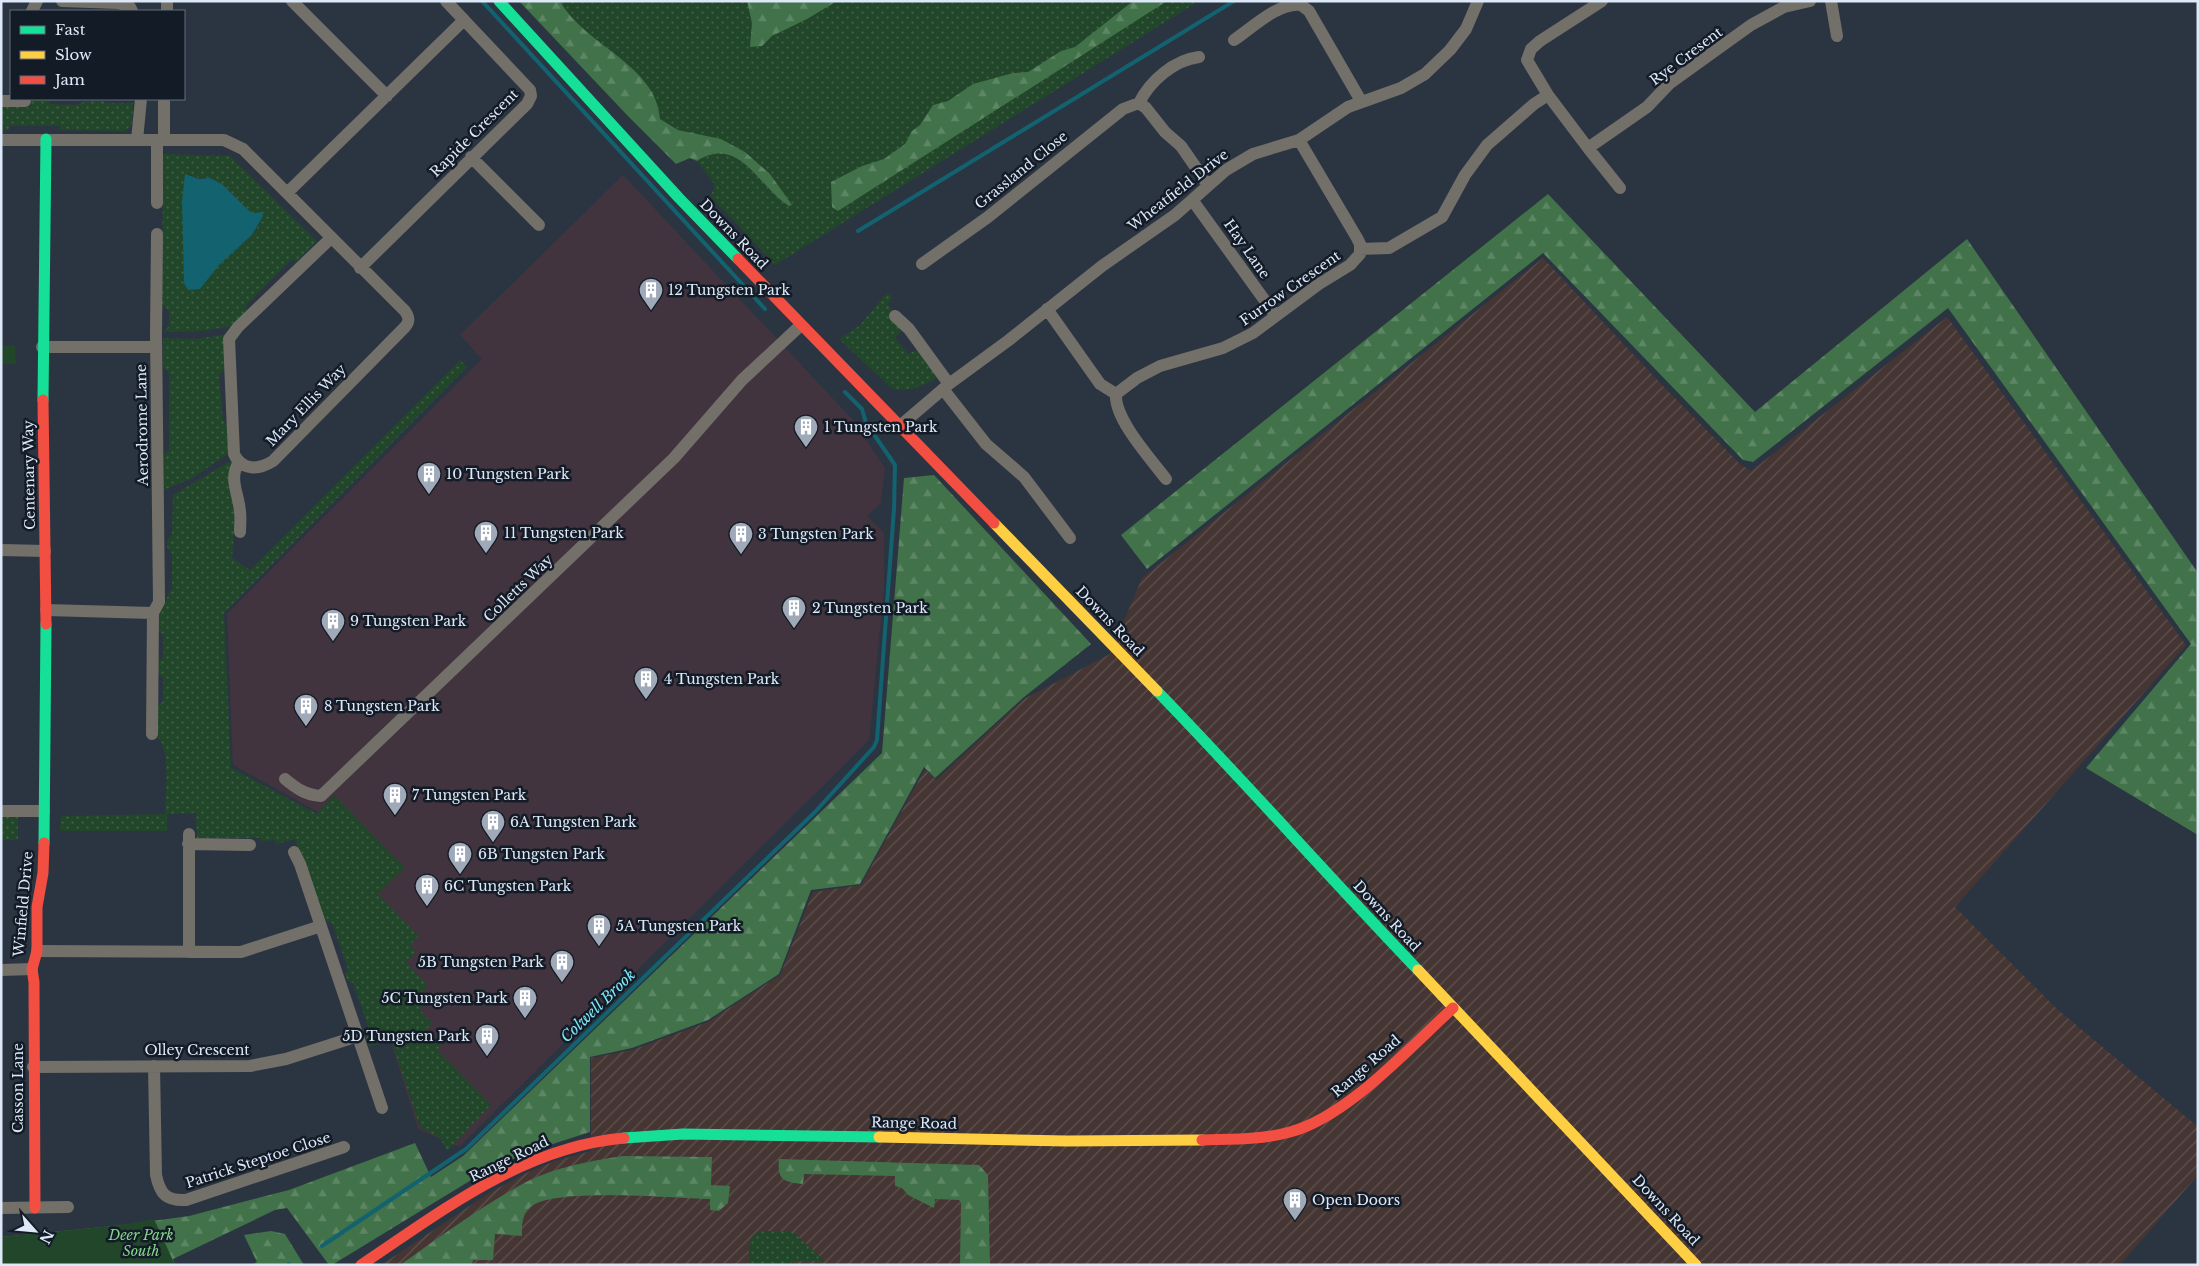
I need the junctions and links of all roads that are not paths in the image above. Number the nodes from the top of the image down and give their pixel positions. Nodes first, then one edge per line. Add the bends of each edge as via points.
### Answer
1 (62, 1) edge
2 (292, 1) edge
3 (446, 1) edge
4 (500, 1) edge
5 (1478, 1) edge
6 (1602, 1) edge
7 (1810, 1) edge
8 (1831, 1) edge
9 (1309, 4) edge
10 (131, 7) edge
11 (464, 20) junction
12 (1837, 36) dead end
13 (1234, 40) dead end
14 (1200, 57) dead end
15 (1548, 95) junction
16 (387, 96) junction
17 (141, 100) edge
18 (164, 100) edge
19 (1, 101) edge
20 (25, 101) dead end
21 (1361, 101) junction
22 (1139, 104) junction
23 (1, 140) edge
24 (46, 140) junction
25 (137, 140) junction
26 (161, 140) junction
27 (1299, 140) junction
28 (1588, 148) junction
29 (471, 157) junction
30 (1208, 185) junction
31 (1620, 188) dead end
32 (287, 194) junction
33 (1193, 201) junction
34 (157, 203) dead end
35 (539, 225) dead end
36 (158, 234) dead end
37 (330, 239) junction
38 (1360, 249) junction
39 (922, 264) dead end
40 (360, 268) junction
41 (1047, 309) junction
42 (895, 316) dead end
43 (1276, 316) junction
44 (800, 325) junction
45 (156, 346) junction
46 (42, 347) junction
47 (946, 386) junction
48 (1116, 394) junction
49 (901, 426) junction
50 (239, 462) junction
51 (1166, 479) dead end
52 (240, 532) dead end
53 (1070, 538) dead end
54 (1, 550) edge
55 (45, 551) junction
56 (46, 610) junction
57 (153, 613) junction
58 (152, 734) dead end
59 (286, 779) dead end
60 (1, 811) edge
61 (44, 811) junction
62 (250, 845) dead end
63 (294, 852) dead end
64 (321, 926) junction
65 (36, 951) junction
66 (189, 952) junction
67 (32, 969) junction
68 (1, 970) edge
69 (1453, 1008) junction
70 (358, 1036) junction
71 (154, 1066) junction
72 (33, 1067) junction
73 (382, 1108) dead end
74 (344, 1146) dead end
75 (68, 1207) dead end
76 (1, 1208) edge
77 (35, 1208) junction
78 (361, 1265) edge
79 (1696, 1265) edge

1 - 10 street via 118,3
2 - 16 street
3 - 11 street
4 - 44 street, Downs Road via 679,198
5 - 21 street, Wheatfield Drive via 1466,28 1450,50 1424,74 1401,88
6 - 15 street via 1531,49 1527,60 1530,69
7 - 28 street, Rye Cresent via 1784,7 1752,25 1669,84 1648,107
8 - 12 street
9 - 13 street via 1291,5 1280,10
9 - 21 street
11 - 16 street
11 - 29 street, Rapide Crescent via 530,90 531,96 527,104
14 - 22 street via 1184,62 1158,78 1146,89
15 - 28 street
15 - 38 street via 1487,145 1465,175 1442,218 1389,248
16 - 32 street
17 - 25 street
18 - 26 street
19 - 20 street
21 - 27 street, Wheatfield Drive via 1340,111
22 - 30 street via 1181,146
22 - 39 street, Grassland Close via 1123,109 988,217
23 - 24 street
24 - 25 street, Mary Ellis Way
24 - 46 street, Centenary Way
25 - 26 street, Mary Ellis Way
26 - 32 street, Mary Ellis Way via 224,140 234,144
26 - 34 street
27 - 30 street, Wheatfield Drive via 1244,158
27 - 38 street, Furrow Crescent via 1357,238
28 - 31 street
29 - 35 street
29 - 40 street, Rapide Crescent
30 - 33 street, Wheatfield Drive
32 - 37 street, Mary Ellis Way
33 - 41 street, Wheatfield Drive
33 - 43 street, Hay Lane
36 - 45 street, Aerodrome Lane
37 - 40 street, Mary Ellis Way
37 - 50 street via 229,339 234,454
38 - 43 street, Furrow Crescent via 1357,259 1350,265 1318,284
40 - 50 street, Mary Ellis Way via 409,316 408,323 273,460 253,468
41 - 47 street, Wheatfield Drive
41 - 48 street via 1100,384
42 - 47 street via 913,335
43 - 48 street, Furrow Crescent via 1238,342 1160,366
44 - 49 street, Downs Road
44 - 59 street, Colletts Way via 742,380 674,458 322,796 298,790
45 - 46 street
45 - 57 street, Aerodrome Lane via 159,602
46 - 55 street, Centenary Way
47 - 49 street, Wheatfield Drive
47 - 53 street via 986,444 1024,477
48 - 51 street via 1122,418
49 - 69 street, Downs Road via 1224,761
50 - 52 street via 234,486 240,511
54 - 55 street
55 - 56 street, Centenary Way
56 - 57 street
56 - 61 street, Centenary Way
57 - 58 street, Aerodrome Lane
60 - 61 street
61 - 65 street, Winfield Drive via 43,873 37,906
62 - 66 street via 189,839
63 - 64 street
64 - 66 street via 248,951
64 - 70 street
65 - 66 street
65 - 67 street, Winfield Drive
67 - 68 street, Winfield Drive
67 - 72 street, Casson Lane
69 - 78 street, Range Road via 1345,1106 1292,1132 1265,1138 1042,1141 646,1136 589,1142 556,1152 493,1181
69 - 79 street, Downs Road
70 - 71 street, Olley Crescent via 286,1059 250,1066
70 - 73 street
71 - 72 street, Olley Crescent
71 - 74 street, Patrick Steptoe Close via 156,1175 158,1187 174,1201 186,1200
72 - 77 street, Casson Lane
75 - 77 street
76 - 77 street

